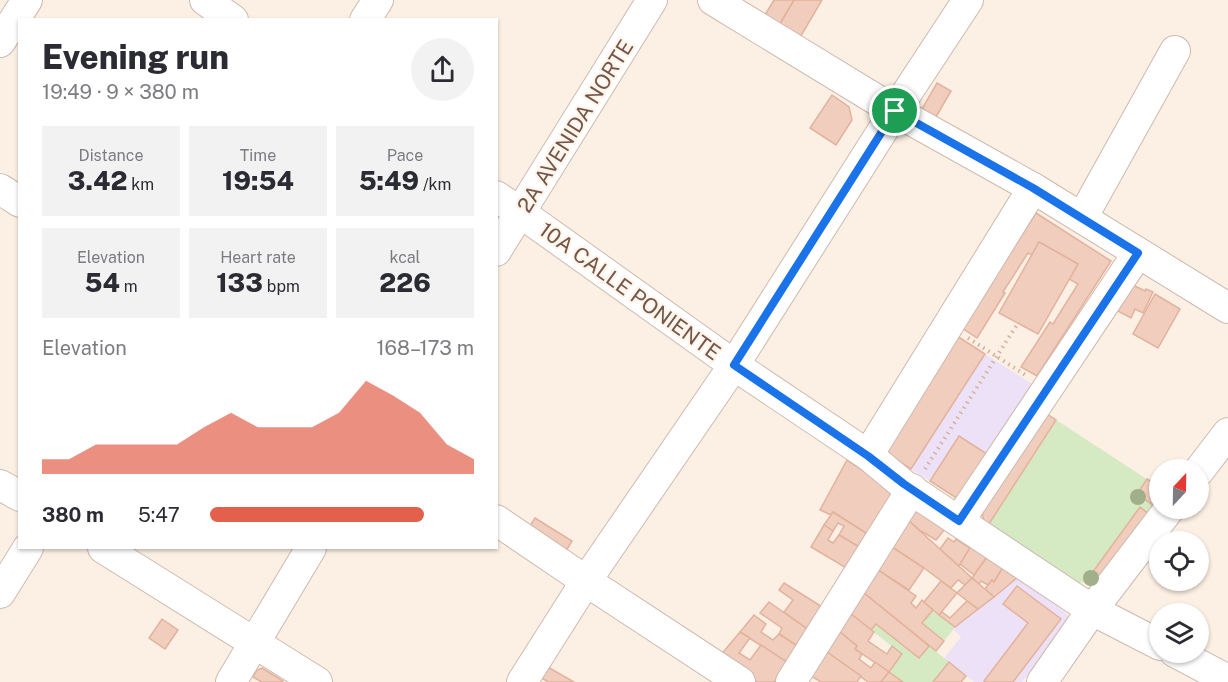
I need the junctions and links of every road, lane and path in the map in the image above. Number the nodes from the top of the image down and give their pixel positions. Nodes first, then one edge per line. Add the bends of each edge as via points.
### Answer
1 (27, 0) edge
2 (205, 0) edge
3 (378, 0) edge
4 (652, 0) edge
5 (713, 0) edge
6 (968, 0) edge
7 (230, 18) edge
8 (366, 18) edge
9 (0, 42) edge
10 (1175, 51) dead end
11 (895, 111) junction
12 (1033, 188) junction
13 (0, 189) edge
14 (498, 197) edge
15 (18, 201) edge
16 (521, 213) junction
17 (1082, 218) junction
18 (498, 248) edge
19 (1138, 253) junction
20 (1228, 308) edge
21 (1018, 323) dead end
22 (959, 333) dead end
23 (997, 356) junction
24 (734, 365) junction
25 (1034, 380) dead end
26 (1228, 433) edge
27 (868, 456) junction
28 (1208, 459) edge
29 (916, 482) junction
30 (0, 485) edge
31 (18, 495) edge
32 (1162, 519) edge
33 (498, 521) edge
34 (959, 521) junction
35 (27, 549) edge
36 (105, 549) edge
37 (310, 549) edge
38 (586, 581) junction
39 (0, 593) edge
40 (1092, 610) junction
41 (1149, 639) edge
42 (254, 644) junction
43 (1196, 663) edge
44 (1228, 680) edge
45 (231, 682) edge
46 (317, 682) edge
47 (522, 682) edge
48 (740, 682) edge
49 (791, 682) edge
50 (1042, 682) edge

1 - 9 street
2 - 7 street
3 - 8 street
4 - 16 street, 2A AVENIDA NORTE
5 - 11 street
6 - 11 street
10 - 17 street
11 - 12 street
11 - 24 street
12 - 17 street
12 - 27 street
13 - 15 street
14 - 16 street, 10A CALLE PONIENTE
16 - 18 street, 2A AVENIDA NORTE
16 - 24 street, 10A CALLE PONIENTE
17 - 19 street
19 - 20 street
19 - 34 street
21 - 23 path
22 - 23 path
23 - 25 path
23 - 29 path
24 - 27 street, 10A CALLE PONIENTE
24 - 38 street
26 - 28 street
27 - 29 street, 10A CALLE PONIENTE
29 - 34 street, 10A CALLE PONIENTE
29 - 49 street
30 - 31 street
32 - 40 street
33 - 38 street
34 - 40 street, 10A CALLE PONIENTE
35 - 39 street
36 - 42 street
37 - 42 street
38 - 47 street
38 - 48 street
40 - 41 street, 10A CALLE PONIENTE
40 - 50 street
42 - 45 street
42 - 46 street
43 - 44 street

